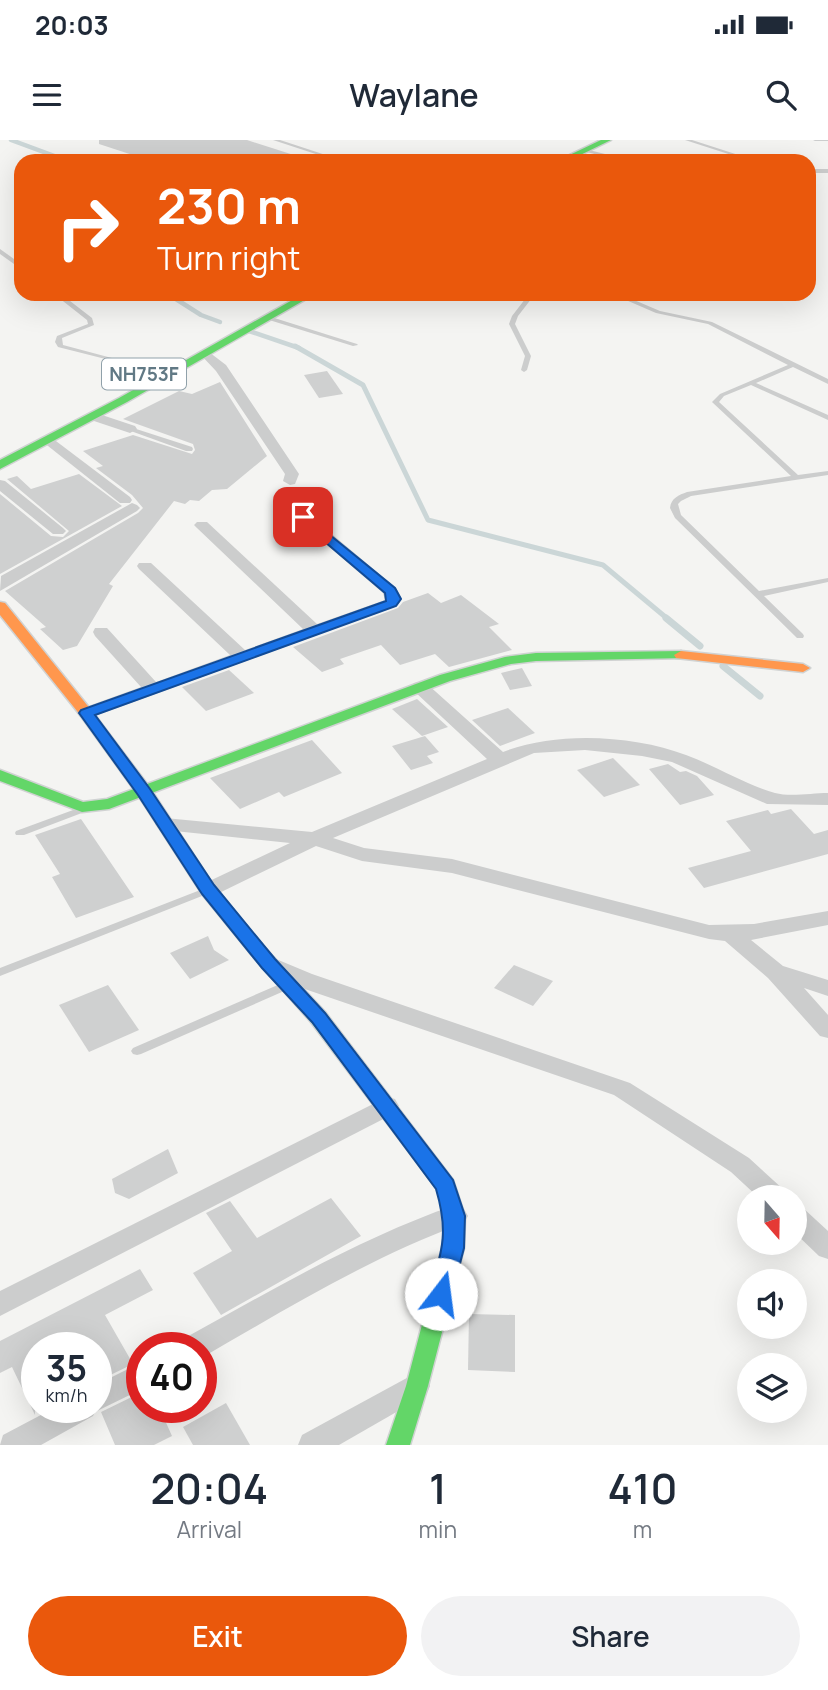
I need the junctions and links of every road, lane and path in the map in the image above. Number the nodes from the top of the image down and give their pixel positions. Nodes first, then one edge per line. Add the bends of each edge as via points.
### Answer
1 (275, 140) edge
2 (607, 140) edge
3 (687, 140) edge
4 (814, 140) edge
5 (828, 140) edge
6 (585, 145) edge
7 (320, 154) edge
8 (560, 154) edge
9 (609, 154) edge
10 (732, 154) edge
11 (0, 251) edge
12 (14, 262) edge
13 (66, 301) edge
14 (274, 301) edge
15 (297, 301) edge
16 (527, 301) edge
17 (631, 301) edge
18 (267, 318) junction
19 (355, 345) dead end
20 (205, 354) junction
21 (793, 365) junction
22 (150, 370) junction
23 (524, 370) dead end
24 (828, 382) edge
25 (751, 383) junction
26 (93, 416) junction
27 (828, 418) edge
28 (130, 429) joint
29 (48, 439) junction
30 (189, 449) dead end
31 (0, 450) edge
32 (0, 465) edge
33 (828, 473) edge
34 (797, 478) junction
35 (290, 481) dead end
36 (0, 484) edge
37 (303, 517) dead end
38 (202, 526) dead end
39 (58, 531) dead end
40 (145, 566) dead end
41 (828, 580) edge
42 (0, 586) edge
43 (759, 593) junction
44 (0, 606) edge
45 (315, 631) junction
46 (101, 632) dead end
47 (800, 636) dead end
48 (242, 657) junction
49 (803, 667) dead end
50 (420, 687) junction
51 (153, 689) junction
52 (86, 713) junction
53 (500, 760) junction
54 (0, 775) edge
55 (144, 792) junction
56 (828, 799) edge
57 (84, 809) junction
58 (165, 824) junction
59 (20, 833) dead end
60 (315, 839) junction
61 (208, 890) junction
62 (828, 918) edge
63 (732, 935) junction
64 (269, 964) junction
65 (0, 972) edge
66 (776, 972) junction
67 (288, 985) junction
68 (828, 988) edge
69 (828, 1030) edge
70 (137, 1051) dead end
71 (387, 1106) junction
72 (762, 1185) edge
73 (455, 1216) junction
74 (807, 1227) edge
75 (828, 1248) edge
76 (0, 1304) edge
77 (217, 1335) edge
78 (417, 1386) junction
79 (54, 1423) edge
80 (13, 1445) edge
81 (312, 1445) edge
82 (398, 1445) edge

1 - 7 lane
2 - 6 main road
3 - 10 lane
4 - 5 lane
6 - 8 main road
6 - 9 lane
11 - 12 lane
13 - 22 lane via 90,319 91,325 59,337 60,346
14 - 22 main road, NH753F
15 - 18 main road, NH753F
16 - 23 lane via 512,324 528,356
17 - 21 lane via 658,313 710,323
18 - 19 lane
18 - 20 main road, NH753F
20 - 26 main road, NH753F
20 - 35 street via 221,368 292,474
21 - 24 lane
21 - 25 lane
22 - 31 main road, NH753F
25 - 27 lane
25 - 34 lane via 715,402
26 - 28 street
26 - 29 main road, NH753F
28 - 30 lane
29 - 32 main road, NH753F
29 - 42 street via 129,504
33 - 34 lane
34 - 43 lane via 690,494 674,502 678,516
36 - 39 street
37 - 45 street via 394,599 391,604
38 - 45 street
40 - 48 street
41 - 43 lane
43 - 47 lane
44 - 52 main road
45 - 48 street
46 - 51 street
48 - 51 street
49 - 50 main road via 695,655 536,657 510,660
50 - 53 street
50 - 55 main road
51 - 52 street
52 - 55 main road
53 - 56 street via 555,743 590,745 678,758 774,800
53 - 60 street
54 - 57 main road
55 - 57 main road
55 - 58 main road
57 - 59 lane
58 - 60 street
58 - 61 main road
60 - 61 street
60 - 63 street via 362,853 452,866 709,933
61 - 64 main road
61 - 65 lane
62 - 63 street
63 - 66 street
64 - 67 main road
64 - 72 street via 622,1089 740,1165
66 - 68 street
66 - 69 street
67 - 70 lane
67 - 71 main road
71 - 73 main road via 446,1186
71 - 76 street
73 - 77 street via 368,1252
73 - 78 main road via 453,1248
74 - 75 street
78 - 81 street
78 - 82 main road
79 - 80 street

